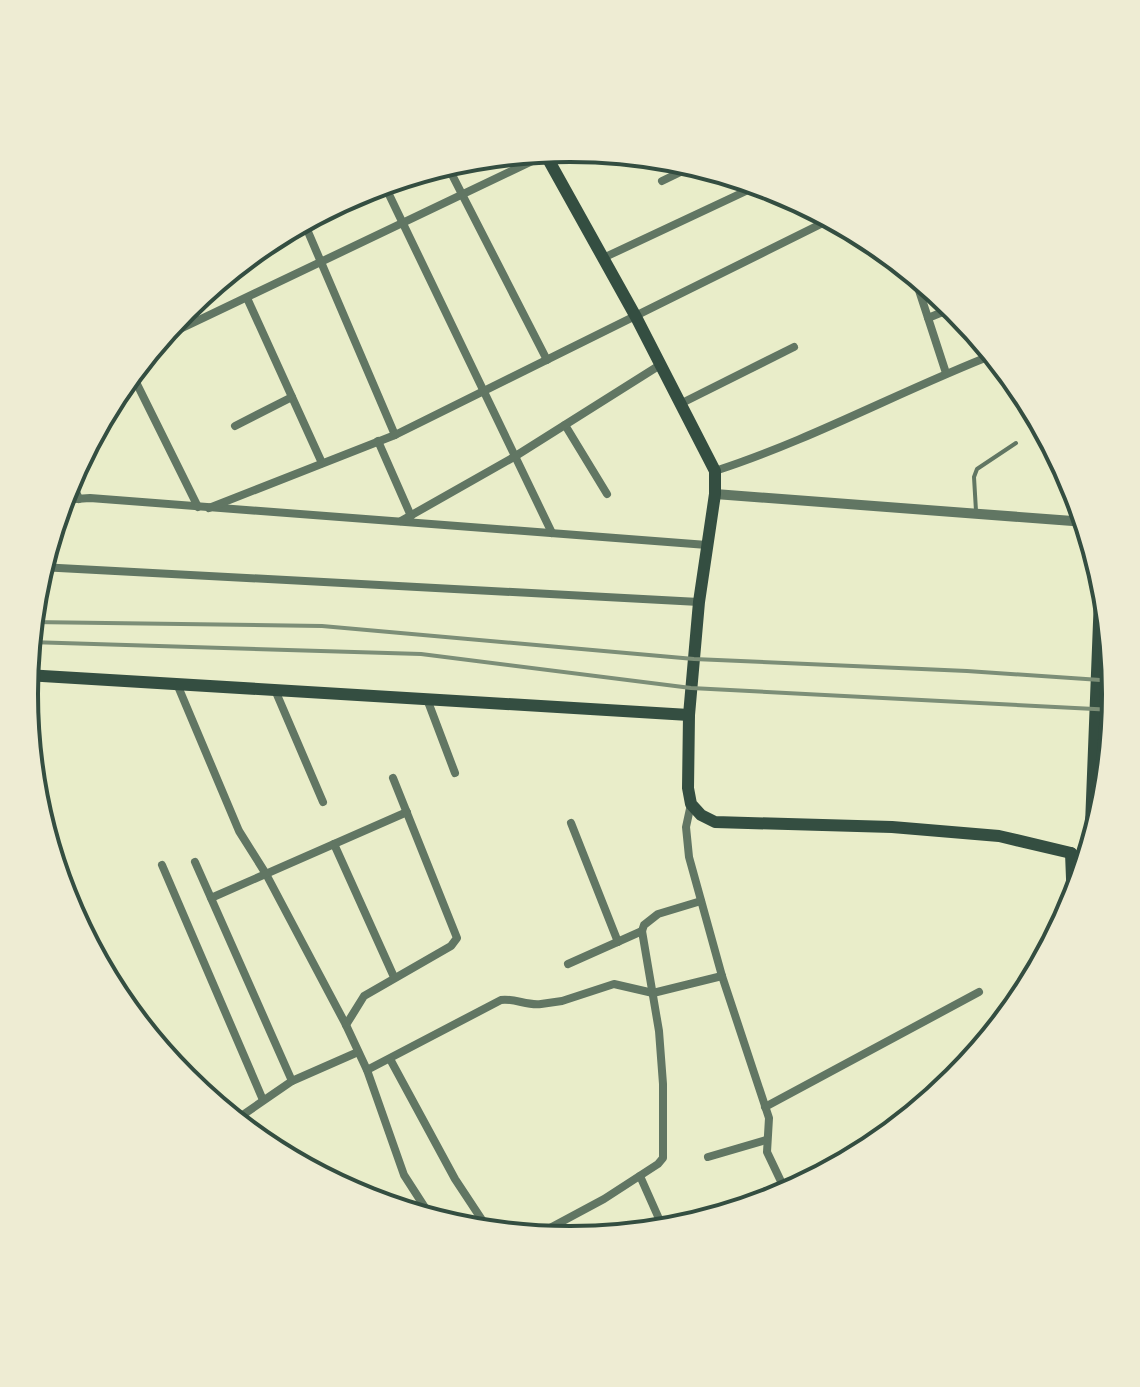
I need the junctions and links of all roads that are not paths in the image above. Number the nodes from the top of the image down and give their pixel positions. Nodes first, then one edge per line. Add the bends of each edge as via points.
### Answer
1 (550, 163) edge
2 (520, 164) edge
3 (678, 173) edge
4 (452, 175) edge
5 (662, 181) dead end
6 (745, 191) edge
7 (389, 194) edge
8 (463, 196) junction
9 (817, 223) edge
10 (403, 224) junction
11 (308, 231) edge
12 (603, 258) junction
13 (321, 263) junction
14 (920, 293) edge
15 (247, 298) junction
16 (941, 313) edge
17 (636, 317) junction
18 (928, 318) junction
19 (185, 327) edge
20 (794, 347) dead end
21 (983, 359) edge
22 (547, 360) junction
23 (660, 365) junction
24 (946, 373) junction
25 (137, 385) edge
26 (482, 392) junction
27 (292, 397) junction
28 (680, 404) junction
29 (565, 425) junction
30 (235, 426) dead end
31 (395, 435) junction
32 (378, 441) junction
33 (1016, 443) dead end
34 (514, 457) junction
35 (322, 463) junction
36 (715, 471) junction
37 (77, 493) edge
38 (607, 494) dead end
39 (715, 494) junction
40 (75, 499) edge
41 (79, 499) junction
42 (198, 507) junction
43 (209, 508) junction
44 (976, 514) junction
45 (411, 516) junction
46 (1074, 521) edge
47 (400, 522) junction
48 (552, 533) junction
49 (707, 545) junction
50 (53, 568) edge
51 (699, 602) junction
52 (1098, 637) edge
53 (39, 676) edge
54 (177, 684) junction
55 (275, 690) junction
56 (427, 699) junction
57 (689, 715) junction
58 (455, 773) dead end
59 (393, 778) dead end
60 (1092, 796) edge
61 (323, 802) dead end
62 (691, 804) junction
63 (407, 812) junction
64 (571, 823) dead end
65 (334, 844) junction
66 (1071, 853) junction
67 (1076, 858) edge
68 (195, 862) dead end
69 (162, 865) dead end
70 (1072, 871) edge
71 (266, 874) junction
72 (211, 898) junction
73 (701, 901) junction
74 (642, 931) junction
75 (618, 942) junction
76 (568, 964) dead end
77 (722, 976) junction
78 (394, 977) junction
79 (979, 992) dead end
80 (653, 993) junction
81 (346, 1025) junction
82 (358, 1052) junction
83 (390, 1059) junction
84 (367, 1070) junction
85 (292, 1081) junction
86 (263, 1100) junction
87 (765, 1107) junction
88 (244, 1114) edge
89 (766, 1140) junction
90 (708, 1157) dead end
91 (640, 1176) junction
92 (781, 1182) edge
93 (423, 1204) edge
94 (480, 1217) edge
95 (659, 1218) edge
96 (554, 1225) edge

1 - 12 main road
2 - 8 street
3 - 5 street
4 - 8 street
6 - 12 street
7 - 10 street
8 - 10 street
8 - 22 street
9 - 17 street
10 - 13 street
10 - 26 street
11 - 13 street
12 - 17 main road
13 - 15 street
13 - 31 street
14 - 18 street
15 - 19 street
15 - 27 street
16 - 18 street
17 - 22 street
17 - 23 main road
18 - 24 street
20 - 28 street
21 - 24 street
22 - 26 street
23 - 28 main road
23 - 29 street
24 - 36 street via 789,444
25 - 42 street
26 - 31 street
26 - 34 street
27 - 30 street
27 - 35 street
28 - 36 main road
29 - 34 street
29 - 38 street
31 - 32 street
32 - 35 street
32 - 45 street
33 - 44 lane via 977,469
34 - 45 street
34 - 48 street
35 - 43 street
36 - 39 main road
37 - 41 street
39 - 44 street
39 - 49 main road
40 - 41 street
41 - 42 street
42 - 43 street
43 - 47 street
44 - 46 street
45 - 47 street
47 - 48 street
48 - 49 street
49 - 51 main road
50 - 51 street
51 - 57 main road
52 - 60 main road
53 - 54 main road
54 - 55 main road
54 - 71 street via 239,831
55 - 56 main road
55 - 61 street
56 - 57 main road
56 - 58 street
57 - 62 main road
59 - 63 street
62 - 66 main road via 715,822 999,836
62 - 73 street via 686,839
63 - 65 street
63 - 78 street via 457,938
64 - 75 street
65 - 71 street
65 - 78 street
66 - 67 main road
66 - 70 main road
68 - 72 street
69 - 86 street
71 - 72 street
71 - 81 street
72 - 85 street
73 - 74 street via 658,914
73 - 77 street
74 - 75 street
74 - 80 street
75 - 76 street
77 - 80 street
77 - 87 street
78 - 81 street via 364,996
79 - 87 street
80 - 83 street via 620,983 541,1004 501,1000
80 - 91 street via 664,1151 658,1164
81 - 82 street
82 - 84 street
82 - 85 street
83 - 84 street
83 - 94 street
84 - 93 street via 404,1175
85 - 86 street
86 - 88 street
87 - 89 street via 770,1126
89 - 90 street
89 - 92 street
91 - 95 street
91 - 96 street

